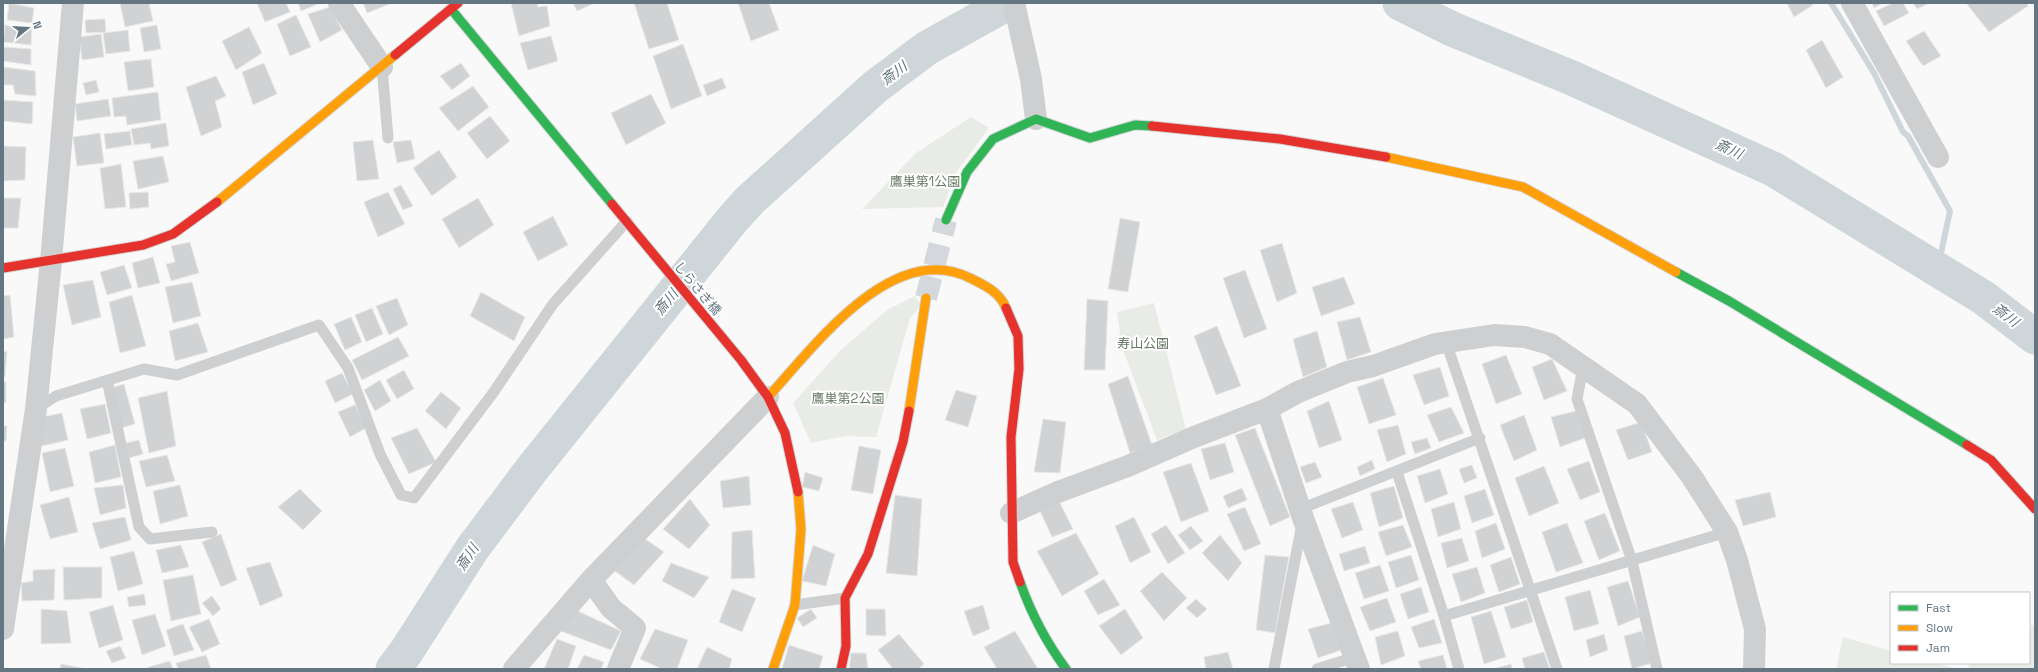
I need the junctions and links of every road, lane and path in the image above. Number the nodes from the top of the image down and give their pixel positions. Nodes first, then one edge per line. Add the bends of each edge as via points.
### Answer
1 (73, 3) edge
2 (339, 3) edge
3 (1014, 3) edge
4 (1852, 3) edge
5 (455, 6) edge
6 (382, 68) junction
7 (1036, 119) junction
8 (388, 138) dead end
9 (1938, 157) dead end
10 (946, 220) tunnel mouth
11 (627, 221) junction
12 (52, 261) junction
13 (3, 268) edge
14 (926, 298) tunnel mouth
15 (1446, 342) junction
16 (1583, 367) junction
17 (107, 380) junction
18 (768, 397) junction
19 (36, 409) junction
20 (1267, 409) junction
21 (1480, 438) junction
22 (1397, 472) junction
23 (2035, 509) edge
24 (1011, 513) junction
25 (1302, 513) junction
26 (212, 532) dead end
27 (1727, 532) junction
28 (1632, 560) junction
29 (591, 580) junction
30 (1531, 590) junction
31 (845, 598) junction
32 (795, 605) junction
33 (1444, 616) junction
34 (3, 629) edge
35 (1357, 663) edge
36 (514, 669) edge
37 (618, 669) edge
38 (773, 669) edge
39 (841, 669) edge
40 (1066, 669) edge
41 (1274, 669) edge
42 (1318, 669) edge
43 (1459, 669) edge
44 (1557, 669) edge
45 (1657, 669) edge
46 (1754, 669) edge

1 - 12 street
2 - 6 street
3 - 7 street via 1031,79
4 - 9 street
5 - 6 street
5 - 11 street, しらさぎ橋
6 - 8 lane
6 - 12 street via 199,216 173,234 142,245
7 - 10 street via 1016,126 993,139 967,172
7 - 23 street via 1090,138 1135,125 1280,139 1409,161 1523,187 1729,301 1990,460
11 - 17 lane via 553,304 492,393 414,498 401,495 380,454 348,368 320,325 177,375 144,369
11 - 18 street, しらさぎ橋 via 741,360
12 - 13 street
12 - 19 street
14 - 31 street via 903,442 868,554
15 - 16 street via 1494,335 1525,337 1550,344
15 - 20 street via 1347,372 1298,392
15 - 21 lane
16 - 27 street via 1637,404 1692,477
16 - 28 lane via 1577,399
17 - 19 lane via 56,396
17 - 26 lane via 140,527 150,538
18 - 24 street via 839,320 869,295 900,276 918,271 940,270 962,274 1002,298 1018,336 1019,369 1011,437
18 - 29 street
18 - 32 street, しらさぎ橋 via 785,433 798,494 801,529
19 - 34 street
20 - 24 street
20 - 25 street
21 - 22 lane
21 - 30 lane
22 - 25 lane
22 - 33 lane
24 - 40 street via 1013,562 1030,610
25 - 35 street
25 - 41 lane
27 - 28 lane
27 - 46 street via 1747,591 1755,629
28 - 30 lane
28 - 45 lane
29 - 36 street
29 - 37 street via 611,608 635,628
30 - 33 lane
30 - 44 lane
31 - 32 lane
31 - 39 street via 846,646
32 - 38 street, しらさぎ橋
33 - 43 lane
35 - 42 lane

